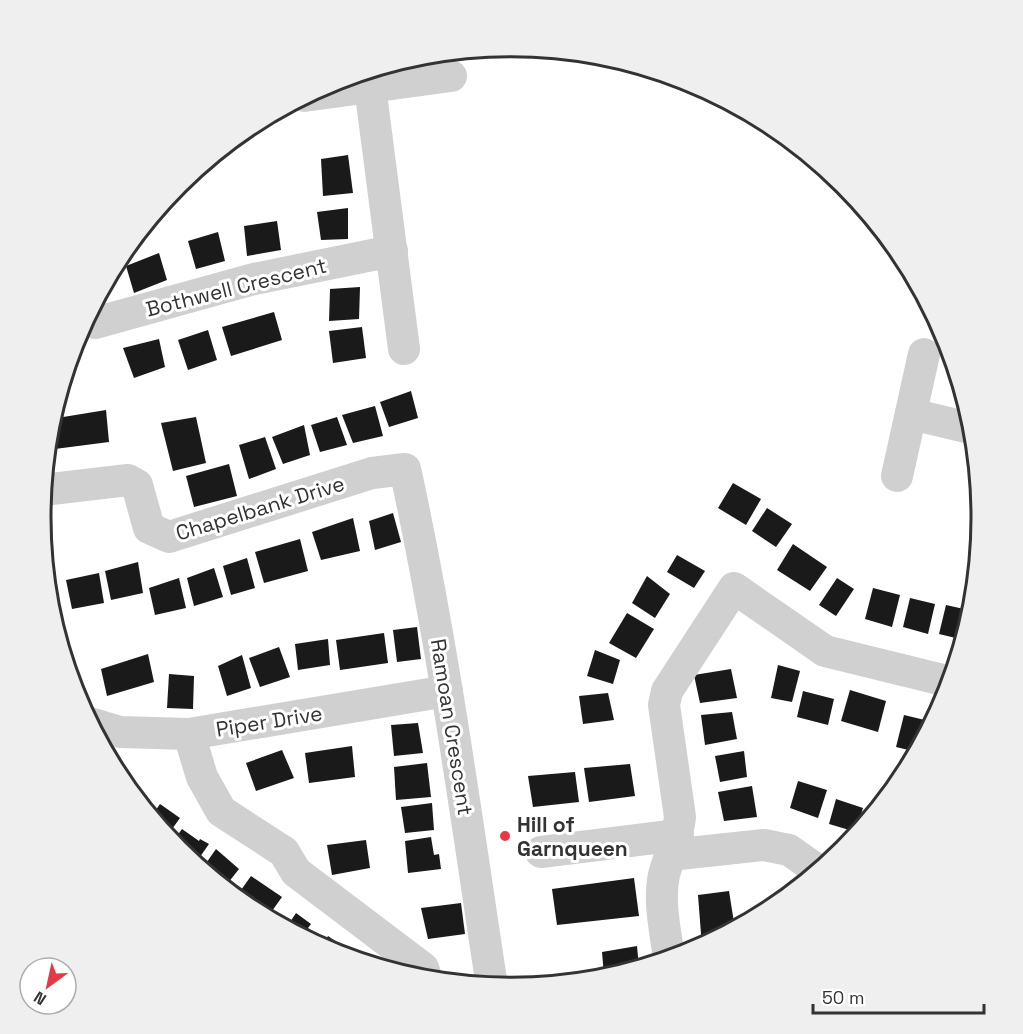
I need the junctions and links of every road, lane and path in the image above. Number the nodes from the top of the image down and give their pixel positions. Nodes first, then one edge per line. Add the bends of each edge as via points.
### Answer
1 (451, 76) dead end
2 (369, 80) edge
3 (392, 251) junction
4 (94, 323) edge
5 (404, 349) dead end
6 (924, 354) dead end
7 (910, 414) junction
8 (963, 426) edge
9 (405, 470) joint
10 (897, 476) dead end
11 (52, 489) edge
12 (942, 680) edge
13 (447, 691) junction
14 (101, 726) edge
15 (189, 734) junction
16 (674, 845) junction
17 (541, 852) dead end
18 (812, 866) edge
19 (668, 950) edge
20 (423, 969) edge
21 (491, 977) edge

1 - 2 street
2 - 3 street
3 - 4 street, Bothwell Crescent via 254,279
3 - 5 street
6 - 7 street
7 - 8 street
7 - 10 street
9 - 11 street, Chapelbank Drive via 372,473 169,537 149,528 137,485 128,480
9 - 13 street, Ramoan Crescent
12 - 16 street via 825,651 734,588 667,691 665,722 680,817
13 - 15 street, Piper Drive
13 - 21 street, Ramoan Crescent
14 - 15 street, Piper Drive via 120,732
15 - 20 street via 202,777 221,811 284,852 296,872
16 - 17 street
16 - 18 street via 764,845 789,850
16 - 19 street via 662,896

